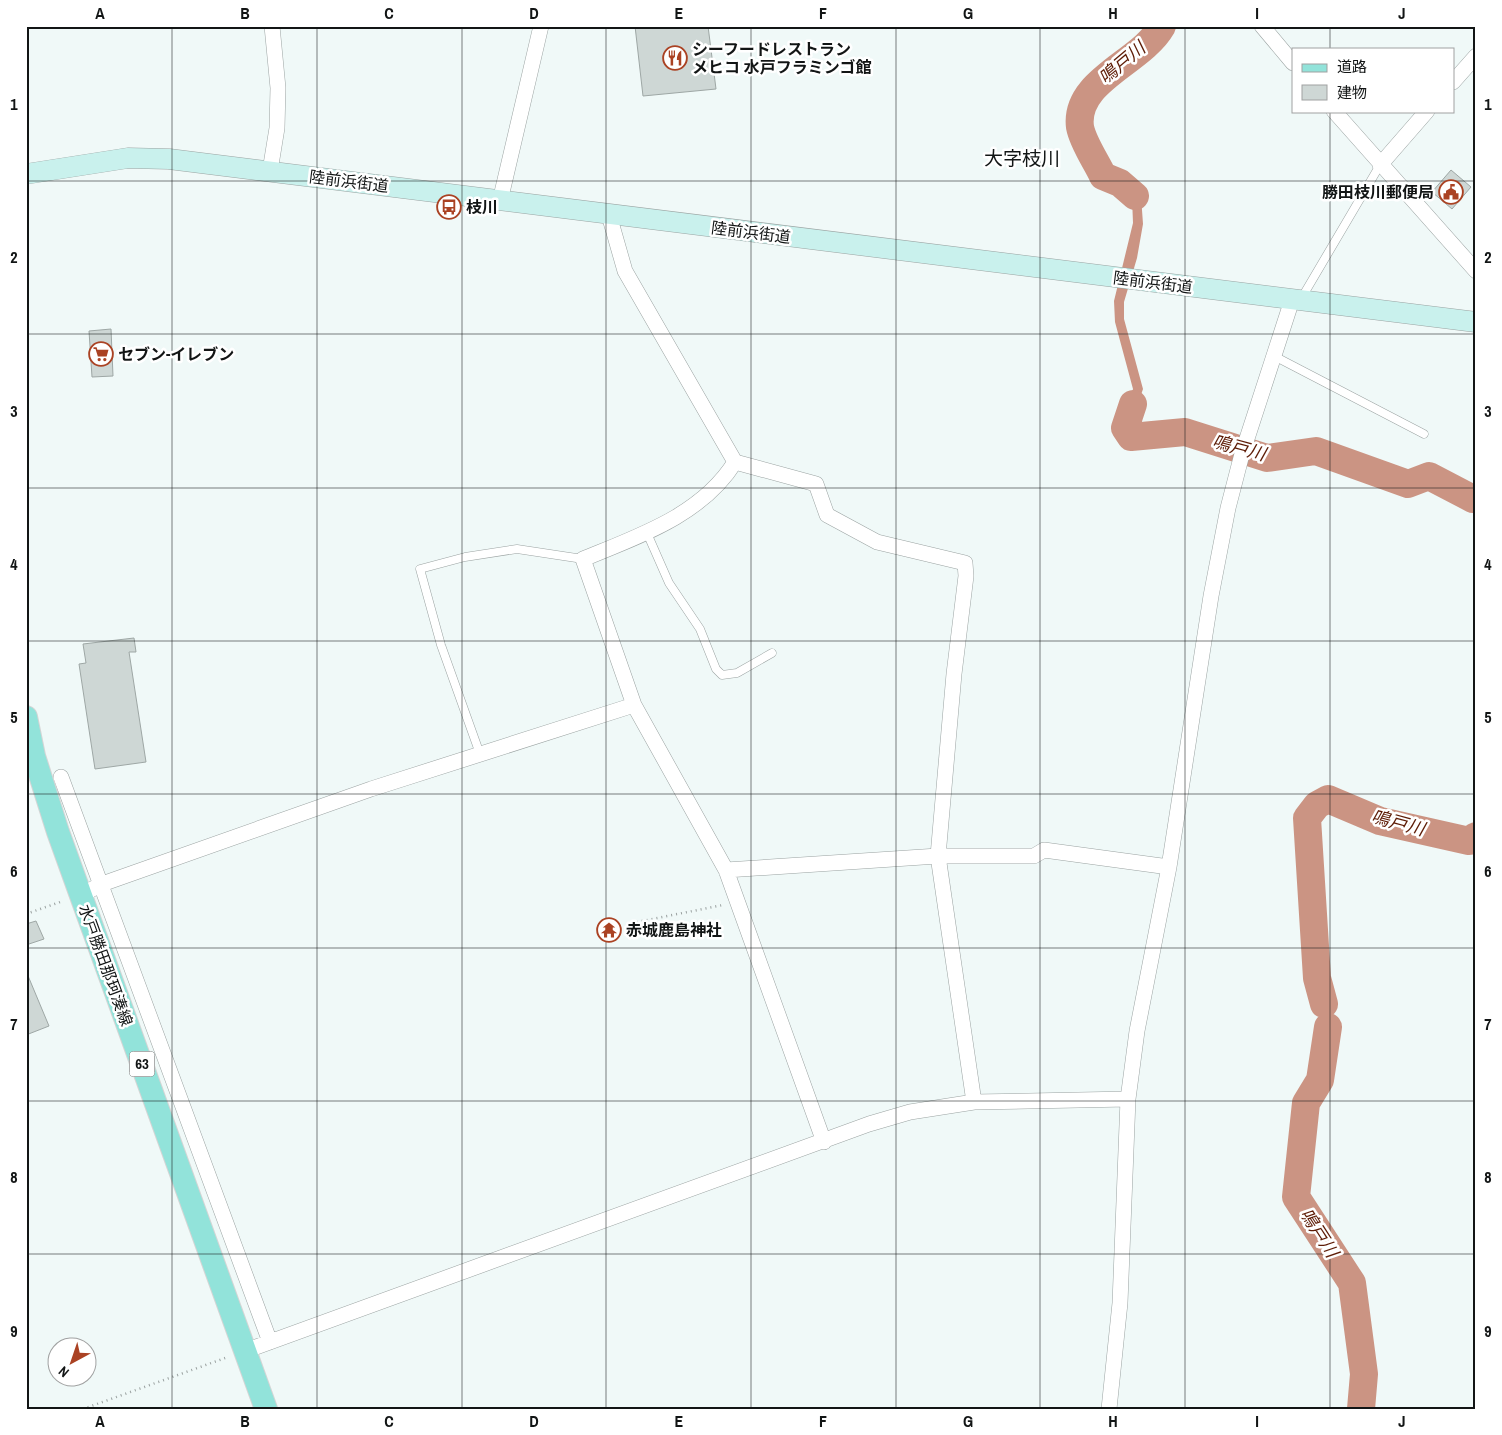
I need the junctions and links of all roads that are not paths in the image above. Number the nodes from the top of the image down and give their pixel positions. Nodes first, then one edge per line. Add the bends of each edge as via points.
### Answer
1 (272, 26) edge
2 (541, 26) edge
3 (1262, 26) edge
4 (1476, 56) edge
5 (1292, 62) edge
6 (1454, 81) edge
7 (1335, 112) edge
8 (1426, 112) edge
9 (1380, 165) junction
10 (270, 171) junction
11 (26, 174) edge
12 (500, 201) junction
13 (609, 215) junction
14 (1476, 271) edge
15 (1296, 301) junction
16 (1476, 322) edge
17 (1274, 356) junction
18 (1424, 434) dead end
19 (735, 462) junction
20 (647, 533) junction
21 (584, 559) junction
22 (772, 653) dead end
23 (634, 705) junction
24 (26, 717) edge
25 (480, 754) junction
26 (61, 777) dead end
27 (938, 856) junction
28 (1169, 867) junction
29 (726, 870) junction
30 (102, 884) junction
31 (81, 895) junction
32 (1128, 1099) junction
33 (974, 1102) junction
34 (824, 1142) junction
35 (270, 1342) junction
36 (245, 1351) junction
37 (266, 1409) edge
38 (1109, 1409) edge

1 - 10 street via 278,88 277,128
2 - 12 street
3 - 5 street
4 - 6 street
7 - 9 street
8 - 9 street
9 - 14 street
9 - 15 lane
10 - 11 main road, 陸前浜街道 via 135,158
10 - 12 main road, 陸前浜街道
12 - 13 main road, 陸前浜街道
13 - 15 main road, 陸前浜街道
13 - 19 street via 625,271
15 - 16 main road, 陸前浜街道
15 - 17 street
17 - 18 lane
17 - 28 street via 1228,508 1211,596
19 - 20 street via 723,480 701,502
19 - 27 street via 816,484 827,516 877,542 965,563
20 - 21 street
20 - 22 lane via 669,583 700,629 716,669 722,675 736,673
21 - 23 street
21 - 25 lane via 517,549 465,557 420,570 441,646
23 - 25 street
23 - 29 street
24 - 31 main road, 水戸勝田那珂湊線 / 63 via 44,791
25 - 30 street via 370,789
26 - 30 street
27 - 28 street via 1034,856 1044,850
27 - 29 street
27 - 33 street
28 - 32 street via 1137,1031
29 - 34 street
30 - 31 street
30 - 35 street
31 - 36 main road, 水戸勝田那珂湊線 / 63
32 - 33 street
32 - 38 street via 1120,1303
33 - 34 street via 910,1112
34 - 35 street
35 - 36 street
36 - 37 main road, 水戸勝田那珂湊線 / 63

